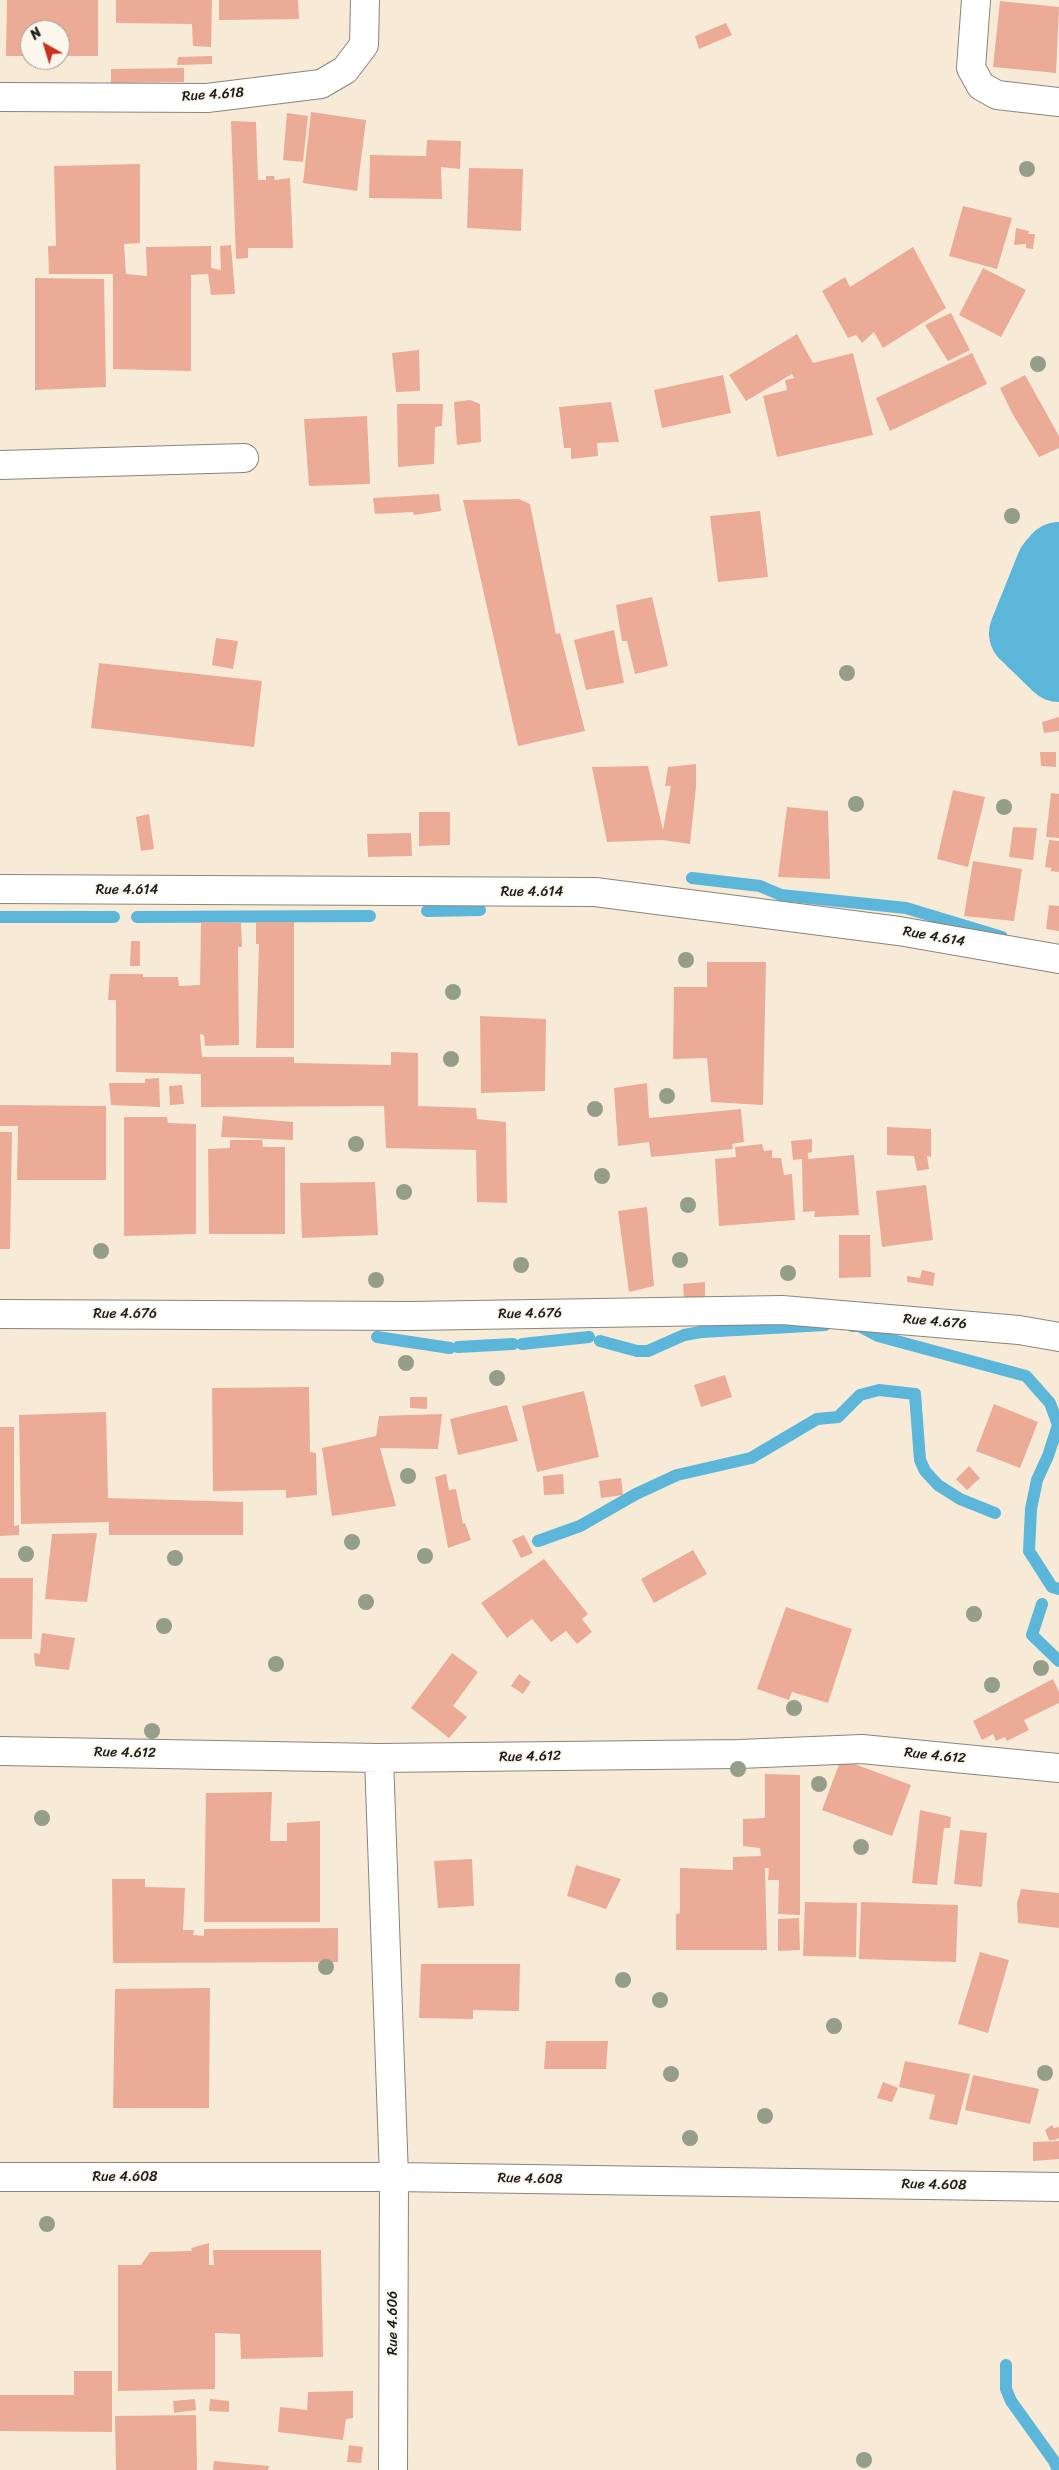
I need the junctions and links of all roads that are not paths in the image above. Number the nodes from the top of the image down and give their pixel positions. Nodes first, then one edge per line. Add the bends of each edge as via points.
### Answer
1 (365, 0) edge
2 (976, 0) edge
3 (0, 97) edge
4 (1059, 102) edge
5 (244, 458) dead end
6 (0, 465) edge
7 (0, 889) edge
8 (1059, 959) edge
9 (0, 1314) edge
10 (1059, 1337) edge
11 (0, 1750) edge
12 (379, 1758) junction
13 (1059, 1768) edge
14 (0, 2177) edge
15 (394, 2177) junction
16 (1059, 2187) edge
17 (393, 2470) edge

1 - 3 street, Rue 4.618 via 364,45 344,70 321,84 207,98
2 - 4 street via 971,68 981,86 997,95
5 - 6 street
7 - 8 street, Rue 4.614 via 595,892 899,931
9 - 10 street, Rue 4.676 via 411,1316 782,1310 1019,1330
11 - 12 street, Rue 4.612
12 - 13 street, Rue 4.612 via 739,1754 862,1749
12 - 15 street, Rue 4.606
14 - 15 street, Rue 4.608
15 - 16 street, Rue 4.608
15 - 17 street, Rue 4.606

